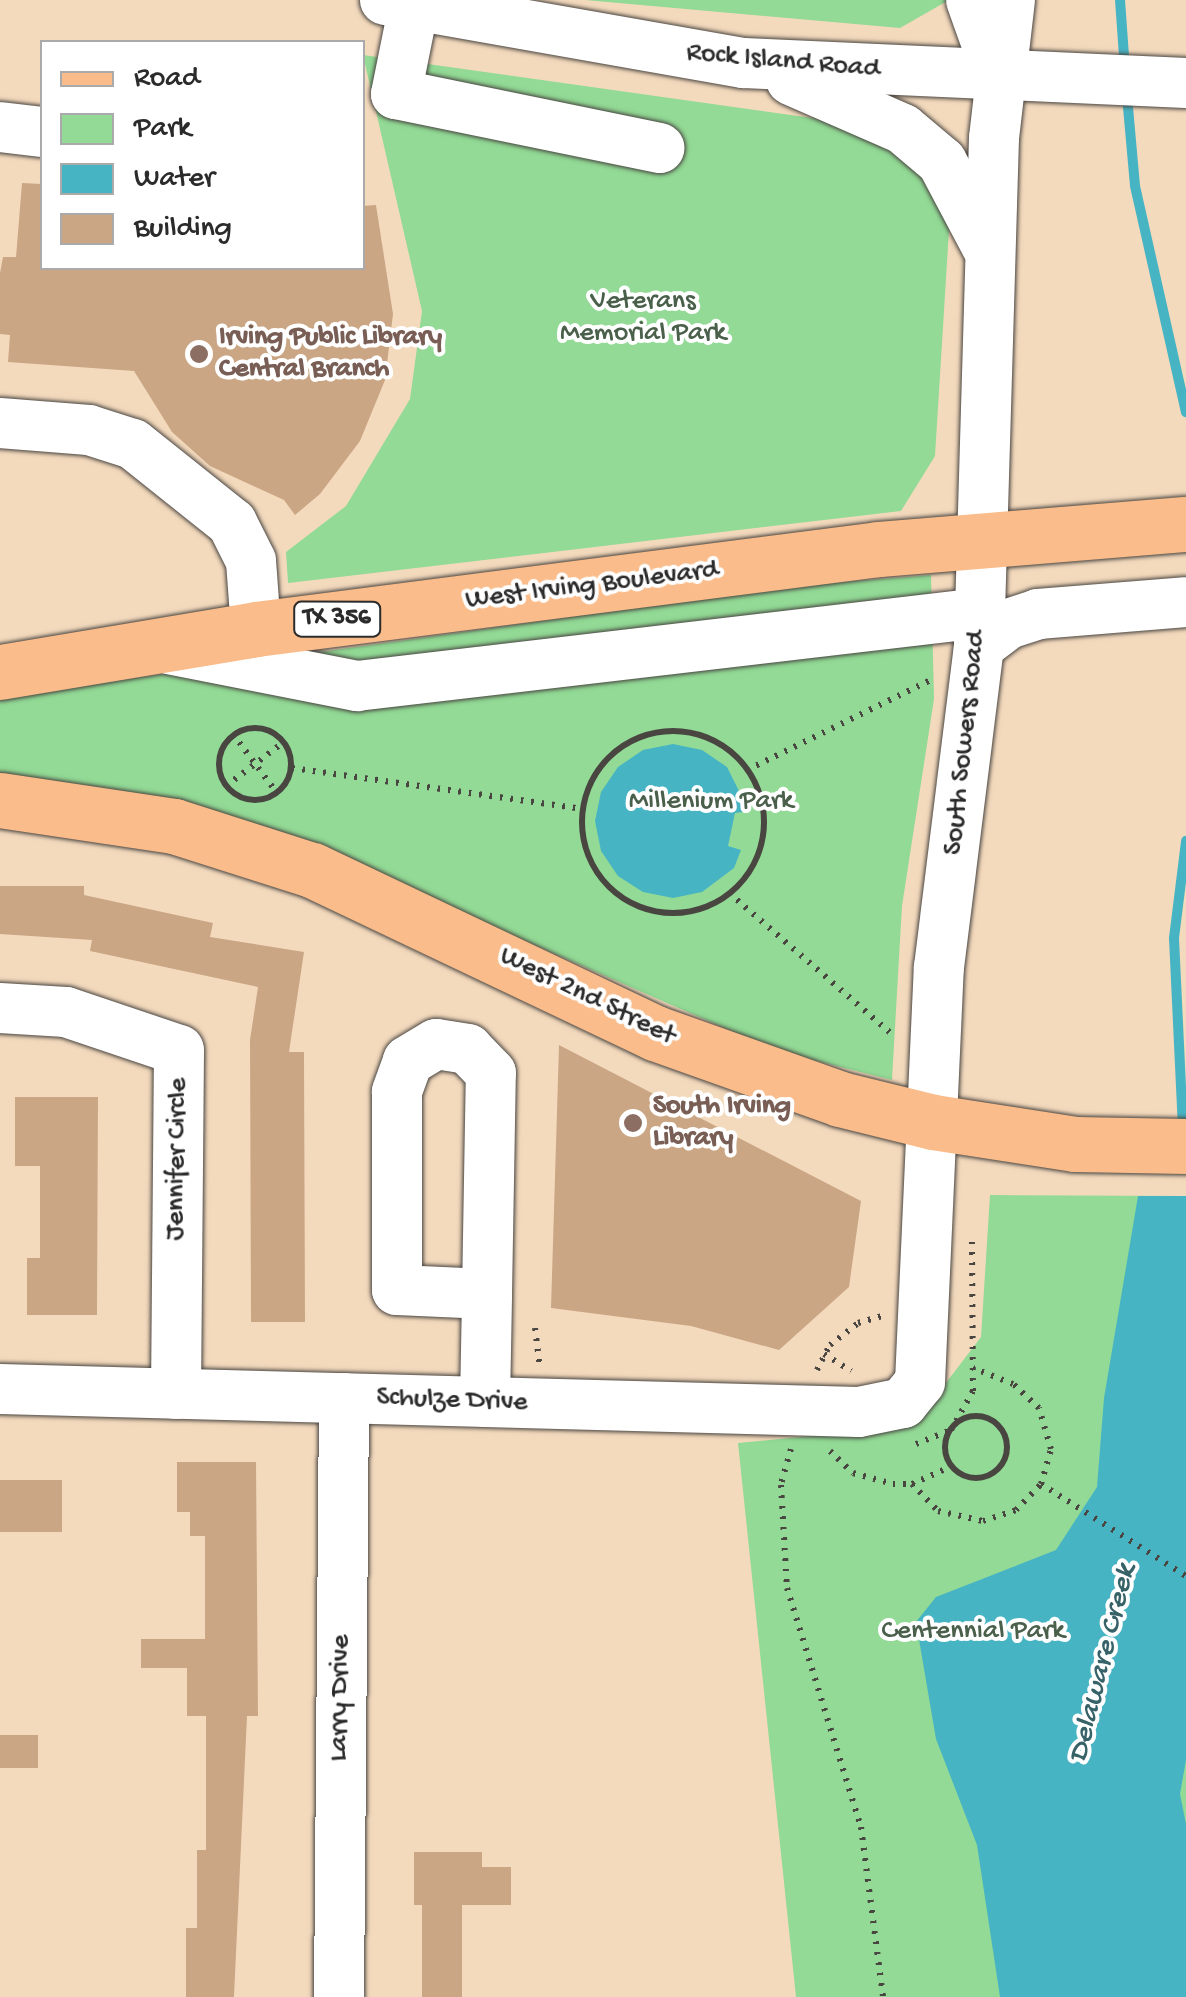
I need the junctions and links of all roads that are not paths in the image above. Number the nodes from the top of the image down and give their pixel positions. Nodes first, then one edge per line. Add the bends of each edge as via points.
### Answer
1 (972, 0) edge
2 (1010, 0) edge
3 (399, 3) edge
4 (744, 63) junction
5 (998, 76) junction
6 (1186, 83) edge
7 (0, 127) edge
8 (40, 132) edge
9 (660, 148) dead end
10 (989, 254) junction
11 (0, 423) edge
12 (1161, 526) edge
13 (985, 536) junction
14 (1162, 604) edge
15 (980, 629) junction
16 (256, 630) junction
17 (154, 647) junction
18 (0, 672) edge
19 (0, 800) edge
20 (0, 1008) edge
21 (933, 1122) junction
22 (1186, 1146) edge
23 (487, 1294) junction
24 (0, 1388) edge
25 (176, 1394) junction
26 (344, 1398) junction
27 (486, 1402) junction
28 (903, 1403) joint
29 (339, 1997) edge

1 - 5 street
2 - 5 street, South Sowers Road
3 - 4 street, Rock Island Road
3 - 9 street via 396,94
4 - 5 street, Rock Island Road
4 - 10 street via 850,101 903,129 942,162 976,217
5 - 6 street, Rock Island Road
5 - 10 street, South Sowers Road
7 - 8 street
10 - 13 street, South Sowers Road
11 - 16 street via 88,430 133,444 222,514 251,561
12 - 13 main road, West Irving Boulevard
13 - 15 street, South Sowers Road
13 - 16 main road, West Irving Boulevard / TX 356
14 - 15 street via 1038,614
15 - 17 street via 357,686
15 - 21 street, South Sowers Road via 939,966
16 - 17 main road, West Irving Boulevard / TX 356
17 - 18 main road, West Irving Boulevard / TX 356
19 - 21 main road, West 2nd Street via 174,826 312,870 655,1033 747,1069
20 - 25 street, Jennifer Circle via 66,1012 179,1050
21 - 22 main road, West 2nd Street via 1075,1144
21 - 28 street, South Sowers Road via 926,1355 920,1382
23 - 23 street via 398,1290 397,1092 408,1061 436,1044 468,1049 491,1073
23 - 27 street
24 - 25 street, Schulze Drive
25 - 26 street, Schulze Drive
26 - 27 street, Schulze Drive
26 - 29 street, Larry Drive
27 - 28 street, Schulze Drive via 860,1412

